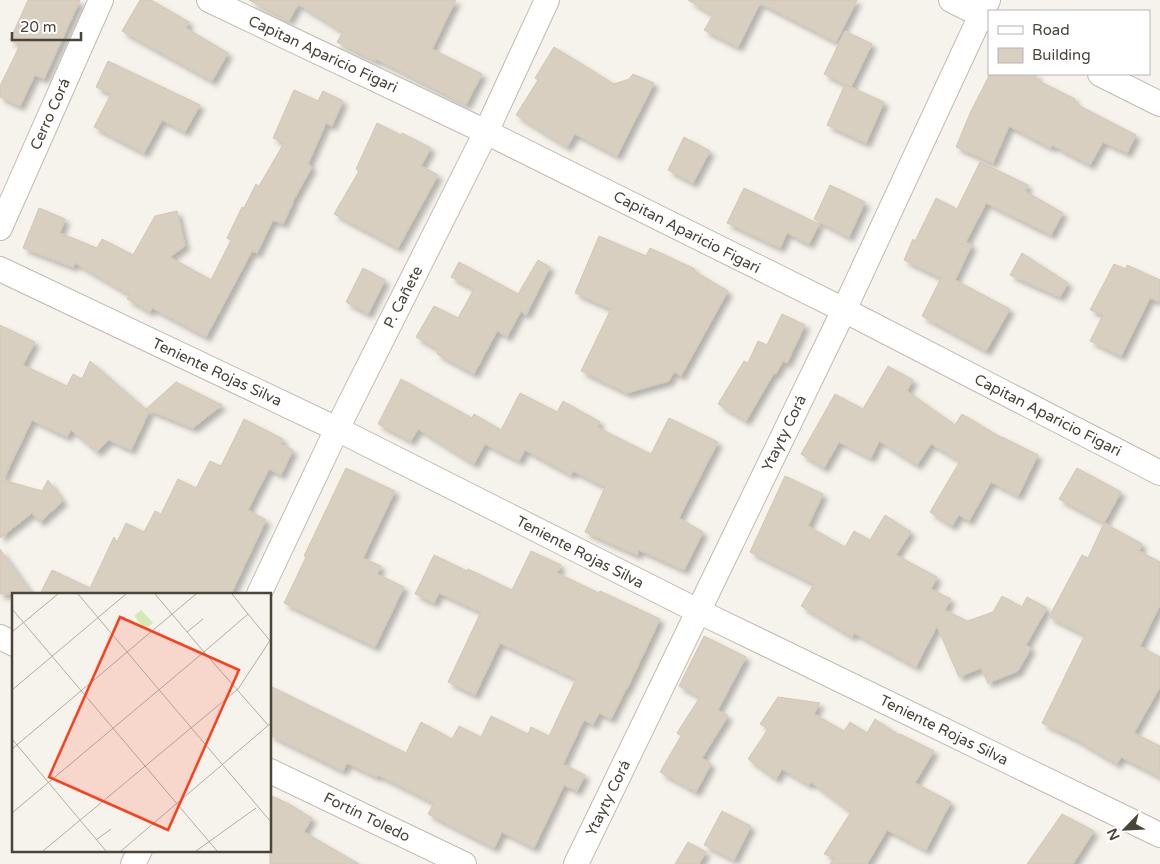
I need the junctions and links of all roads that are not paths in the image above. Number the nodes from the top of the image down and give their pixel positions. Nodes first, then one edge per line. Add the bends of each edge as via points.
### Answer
1 (100, 0) edge
2 (210, 0) edge
3 (547, 0) edge
4 (951, 0) edge
5 (986, 11) edge
6 (1102, 75) edge
7 (1160, 104) edge
8 (486, 132) junction
9 (0, 228) edge
10 (0, 269) edge
11 (844, 310) junction
12 (338, 429) junction
13 (1160, 473) edge
14 (259, 593) edge
15 (698, 611) junction
16 (0, 637) edge
17 (12, 643) edge
18 (271, 771) edge
19 (1160, 835) edge
20 (139, 852) edge
21 (133, 864) edge
22 (464, 864) edge
23 (576, 864) edge

1 - 9 street, Cerro Corá
2 - 8 street, Capitan Aparicio Figari
3 - 8 street, P. Cañete
4 - 5 street
5 - 11 street, Ytayty Corá
6 - 7 street
8 - 11 street, Capitan Aparicio Figari
8 - 12 street, P. Cañete
10 - 12 street, Teniente Rojas Silva
11 - 13 street, Capitan Aparicio Figari
11 - 15 street, Ytayty Corá
12 - 14 street, P. Cañete
12 - 15 street, Teniente Rojas Silva
15 - 19 street, Teniente Rojas Silva
15 - 23 street, Ytayty Corá
16 - 17 street
18 - 22 street, Fortín Toledo
20 - 21 street

